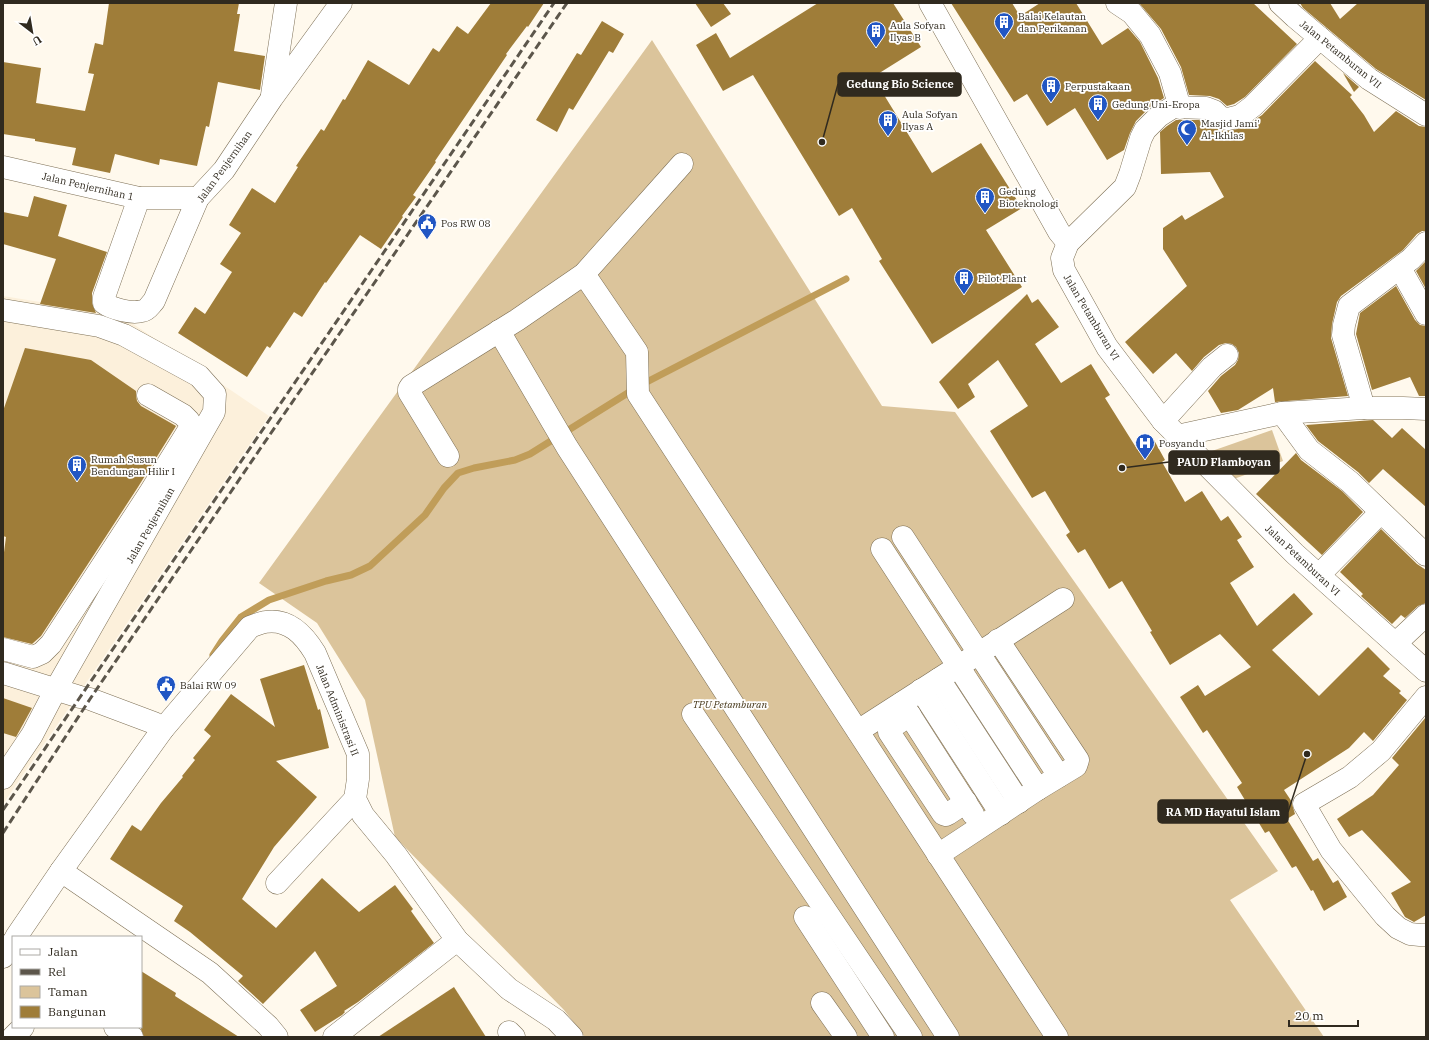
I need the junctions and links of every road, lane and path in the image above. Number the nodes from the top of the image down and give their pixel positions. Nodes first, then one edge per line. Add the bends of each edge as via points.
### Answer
1 (286, 3) edge
2 (341, 3) edge
3 (930, 3) edge
4 (1117, 3) edge
5 (1280, 3) edge
6 (1320, 38) junction
7 (272, 98) junction
8 (1180, 108) junction
9 (1426, 115) edge
10 (682, 164) dead end
11 (3, 167) edge
12 (139, 198) junction
13 (198, 198) junction
14 (1068, 243) junction
15 (1426, 243) edge
16 (1400, 268) junction
17 (584, 274) junction
18 (3, 310) edge
19 (1426, 314) edge
20 (499, 331) junction
21 (1227, 355) dead end
22 (148, 395) dead end
23 (1364, 408) junction
24 (1426, 409) edge
25 (1282, 413) junction
26 (1170, 429) junction
27 (448, 456) dead end
28 (1380, 512) junction
29 (903, 537) dead end
30 (882, 549) dead end
31 (1426, 555) edge
32 (1319, 575) junction
33 (1063, 599) dead end
34 (1426, 615) edge
35 (998, 640) junction
36 (1396, 643) junction
37 (3, 648) edge
38 (979, 653) junction
39 (958, 666) junction
40 (1426, 671) edge
41 (3, 673) edge
42 (939, 679) junction
43 (56, 689) junction
44 (921, 690) junction
45 (1426, 697) edge
46 (906, 709) junction
47 (693, 714) dead end
48 (163, 729) junction
49 (858, 731) junction
50 (1059, 776) junction
51 (3, 778) edge
52 (1038, 789) junction
53 (355, 799) junction
54 (1019, 802) junction
55 (1001, 814) junction
56 (982, 826) junction
57 (938, 855) junction
58 (61, 871) junction
59 (277, 883) dead end
60 (805, 917) dead end
61 (1426, 934) edge
62 (17, 936) edge
63 (457, 940) junction
64 (12, 944) edge
65 (3, 957) edge
66 (822, 1003) dead end
67 (22, 1028) edge
68 (117, 1028) edge
69 (13, 1037) edge
70 (132, 1037) edge
71 (277, 1037) edge
72 (334, 1037) edge
73 (572, 1037) edge
74 (846, 1037) edge
75 (883, 1037) edge
76 (911, 1037) edge
77 (948, 1037) edge
78 (1057, 1037) edge

1 - 7 street
2 - 7 street, Jalan Penjernihan
3 - 14 street via 1059,232
4 - 8 street via 1132,13 1150,35 1170,73
5 - 6 street, Jalan Petamburan VII
6 - 8 street, Jalan Petamburan VI via 1240,116 1228,119 1221,118 1206,108
6 - 9 street, Jalan Petamburan VII via 1369,79
7 - 13 street, Jalan Penjernihan via 224,170
8 - 14 street, Jalan Petamburan VI via 1173,108 1159,116 1145,130 1124,187
10 - 17 street
11 - 12 street, Jalan Penjernihan 1
12 - 13 street, Jalan Penjernihan 1
12 - 13 street, Jalan Penjernihan via 104,303 109,307 141,312 148,309 154,301
14 - 26 street, Jalan Petamburan VI via 1062,258 1069,280 1107,347
15 - 16 street
16 - 19 street
16 - 23 street via 1349,306 1344,325 1343,335
17 - 20 street
17 - 49 street via 636,349 638,394
18 - 43 street, Jalan Penjernihan via 99,326 124,335 199,376 215,394 214,412
20 - 27 street via 409,389
20 - 77 street via 567,447
21 - 26 street via 1212,367
22 - 37 street via 183,415 189,421 190,428 51,644 42,653 33,657
23 - 24 street
23 - 25 street
25 - 26 street
25 - 28 street via 1308,450 1350,482
26 - 32 street, Jalan Petamburan VI
28 - 31 street
28 - 32 street
29 - 38 street
30 - 39 street
32 - 36 street, Jalan Petamburan VI
33 - 35 street
34 - 36 street
35 - 38 street
35 - 50 street via 1078,760 1076,766
36 - 40 street, Jalan Petamburan VI
38 - 39 street
38 - 50 street
39 - 42 street
39 - 52 street
41 - 43 street
42 - 44 street
42 - 54 street
43 - 48 street via 154,723
43 - 51 street, Jalan Penjernihan via 32,735
44 - 46 street
44 - 55 street
45 - 61 street via 1381,751 1350,777 1304,804 1331,850 1385,916 1398,928 1410,934
46 - 49 street
46 - 56 street
47 - 76 street
48 - 53 street, Jalan Administrasi II via 250,627 279,621 307,639 315,653 358,754
48 - 58 street, Jalan Administrasi II
49 - 57 street
50 - 52 street
52 - 54 street
53 - 59 street
53 - 63 street via 362,815 396,855
54 - 55 street
55 - 56 street
56 - 57 street
57 - 78 street
58 - 62 street, Jalan Administrasi II
58 - 71 street via 210,973
60 - 75 street
63 - 72 street
63 - 73 street via 509,989 556,1020
64 - 65 street
66 - 74 street
67 - 69 street
68 - 70 street

